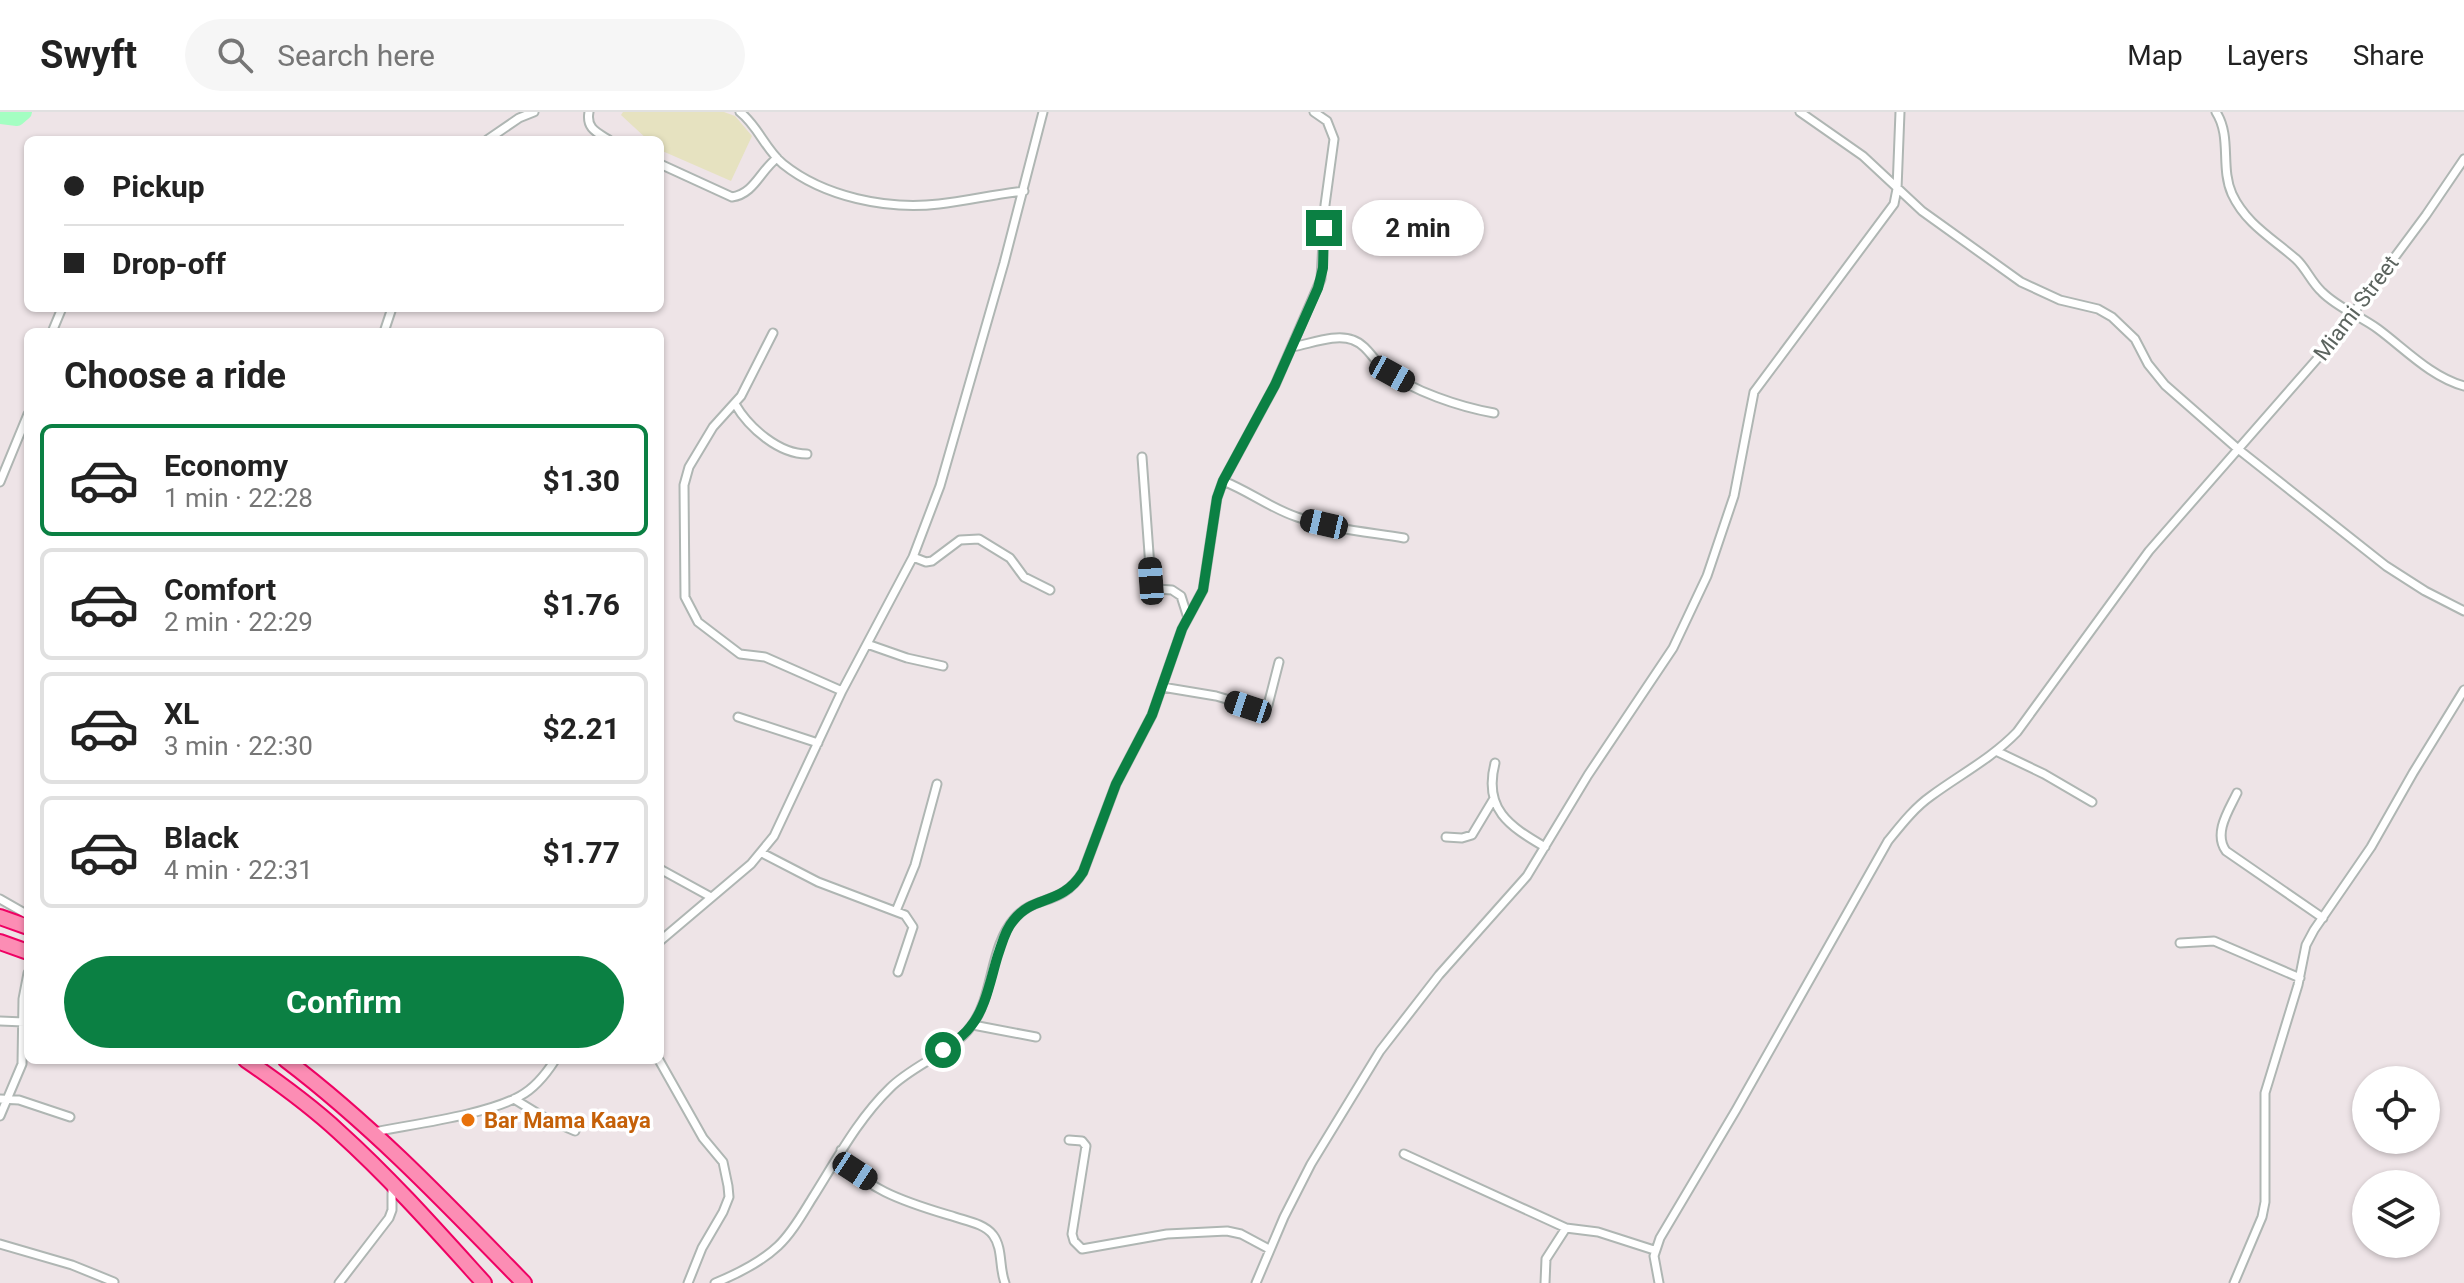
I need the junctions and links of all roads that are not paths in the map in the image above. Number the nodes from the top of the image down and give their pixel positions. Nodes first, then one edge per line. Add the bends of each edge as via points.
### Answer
1 (534, 112) edge
2 (589, 112) edge
3 (1043, 112) edge
4 (1314, 112) edge
5 (1800, 112) edge
6 (1900, 112) edge
7 (2216, 112) edge
8 (744, 113) edge
9 (517, 115) edge
10 (492, 136) edge
11 (602, 136) edge
12 (777, 158) junction
13 (2464, 159) edge
14 (664, 166) edge
15 (1897, 189) junction
16 (1024, 191) junction
17 (2351, 314) junction
18 (773, 333) dead end
19 (1292, 347) junction
20 (2464, 386) edge
21 (735, 404) junction
22 (1494, 413) dead end
23 (24, 424) edge
24 (2238, 449) junction
25 (807, 454) dead end
26 (1142, 457) dead end
27 (1223, 481) junction
28 (0, 482) edge
29 (1404, 538) dead end
30 (913, 557) junction
31 (1050, 590) dead end
32 (2464, 611) edge
33 (1188, 618) junction
34 (867, 644) junction
35 (1279, 662) dead end
36 (943, 666) dead end
37 (1162, 687) junction
38 (2464, 690) edge
39 (842, 691) junction
40 (738, 717) dead end
41 (818, 743) junction
42 (1998, 752) junction
43 (1495, 763) dead end
44 (937, 784) dead end
45 (2237, 793) dead end
46 (1493, 800) junction
47 (2092, 802) dead end
48 (1446, 837) dead end
49 (1545, 847) junction
50 (762, 853) junction
51 (664, 871) edge
52 (711, 897) junction
53 (0, 899) edge
54 (896, 911) junction
55 (24, 913) edge
56 (0, 917) edge
57 (2323, 918) junction
58 (24, 926) edge
59 (664, 938) edge
60 (0, 942) edge
61 (2180, 943) dead end
62 (24, 951) edge
63 (898, 972) dead end
64 (2300, 978) junction
65 (24, 989) edge
66 (0, 1021) edge
67 (24, 1022) junction
68 (973, 1025) junction
69 (1036, 1037) dead end
70 (252, 1064) edge
71 (291, 1064) edge
72 (552, 1064) edge
73 (661, 1064) edge
74 (4, 1099) edge
75 (514, 1099) junction
76 (0, 1116) edge
77 (70, 1117) dead end
78 (575, 1131) dead end
79 (374, 1132) junction
80 (1069, 1140) dead end
81 (841, 1150) junction
82 (1404, 1154) dead end
83 (392, 1185) junction
84 (1566, 1228) junction
85 (476, 1231) junction
86 (0, 1244) edge
87 (1269, 1249) junction
88 (454, 1250) junction
89 (1654, 1250) junction
90 (518, 1281) edge
91 (114, 1282) edge
92 (339, 1283) edge
93 (484, 1283) edge
94 (688, 1283) edge
95 (715, 1283) edge
96 (1005, 1283) edge
97 (1256, 1283) edge
98 (1545, 1283) edge
99 (1659, 1283) edge
100 (2234, 1283) edge

1 - 9 street
2 - 11 street via 587,121
3 - 16 street
4 - 19 street via 1331,126 1334,147 1321,279
5 - 15 street via 1863,156
6 - 15 street
7 - 17 street via 2225,130 2226,177 2246,216
8 - 12 street
9 - 10 street
12 - 14 street via 751,189 732,197
12 - 16 street via 832,191 892,205 937,205
13 - 17 street, Miami Street
15 - 24 street via 2021,282 2112,317 2135,339 2165,385
15 - 49 street via 1888,214 1754,392 1734,496 1698,598 1673,648
16 - 30 street via 940,486
17 - 20 street
17 - 24 street, Miami Street
18 - 21 street
19 - 22 street via 1350,339 1385,370 1418,389
19 - 27 street
21 - 25 street via 776,444
21 - 39 street via 701,444 685,478 685,597 698,622 740,654 765,657
23 - 28 street
24 - 32 street via 2386,566
24 - 42 street, Miami Street via 2149,551
26 - 33 street via 1151,581 1157,589 1181,596
27 - 29 street via 1297,517
27 - 33 street via 1207,580
30 - 31 street via 932,561 952,543 979,539 1010,558 1024,577
30 - 34 street
33 - 37 street
34 - 36 street
34 - 39 street
35 - 37 street via 1264,710
37 - 68 street via 1116,784 1083,872 1063,894 1030,906 1014,919
38 - 57 street
39 - 41 street
40 - 41 street
41 - 50 street via 788,811
42 - 47 street
42 - 89 street, Miami Street via 1928,798 1888,841
43 - 46 street
44 - 54 street
45 - 57 street via 2220,837 2222,846
46 - 48 street via 1472,835
46 - 49 street via 1512,825
49 - 87 street via 1516,891 1439,975 1380,1051 1311,1164
50 - 52 street
50 - 54 street via 818,882
51 - 52 street
52 - 59 street
53 - 55 street
54 - 63 street via 913,927
56 - 58 highway
57 - 64 street via 2306,945
60 - 62 highway
61 - 64 street via 2214,941
64 - 100 street via 2265,1093 2262,1217
65 - 67 street
66 - 67 street
67 - 74 street via 22,1064
68 - 69 street
68 - 81 street via 888,1089
70 - 83 highway via 339,1131
71 - 79 highway
72 - 75 street
73 - 94 street via 703,1138 723,1162 728,1186 726,1204
74 - 76 street
74 - 77 street
75 - 78 street
75 - 79 street
79 - 85 highway
80 - 87 street via 1086,1146 1072,1234 1082,1249 1167,1234 1227,1231
81 - 95 street via 780,1244
81 - 96 street via 855,1171 900,1200 980,1225 993,1235
82 - 84 street
83 - 88 highway
83 - 92 street via 389,1218
84 - 89 street
84 - 98 street via 1546,1259
85 - 88 highway
85 - 90 highway
86 - 91 street
87 - 97 street
88 - 93 highway
89 - 99 street

